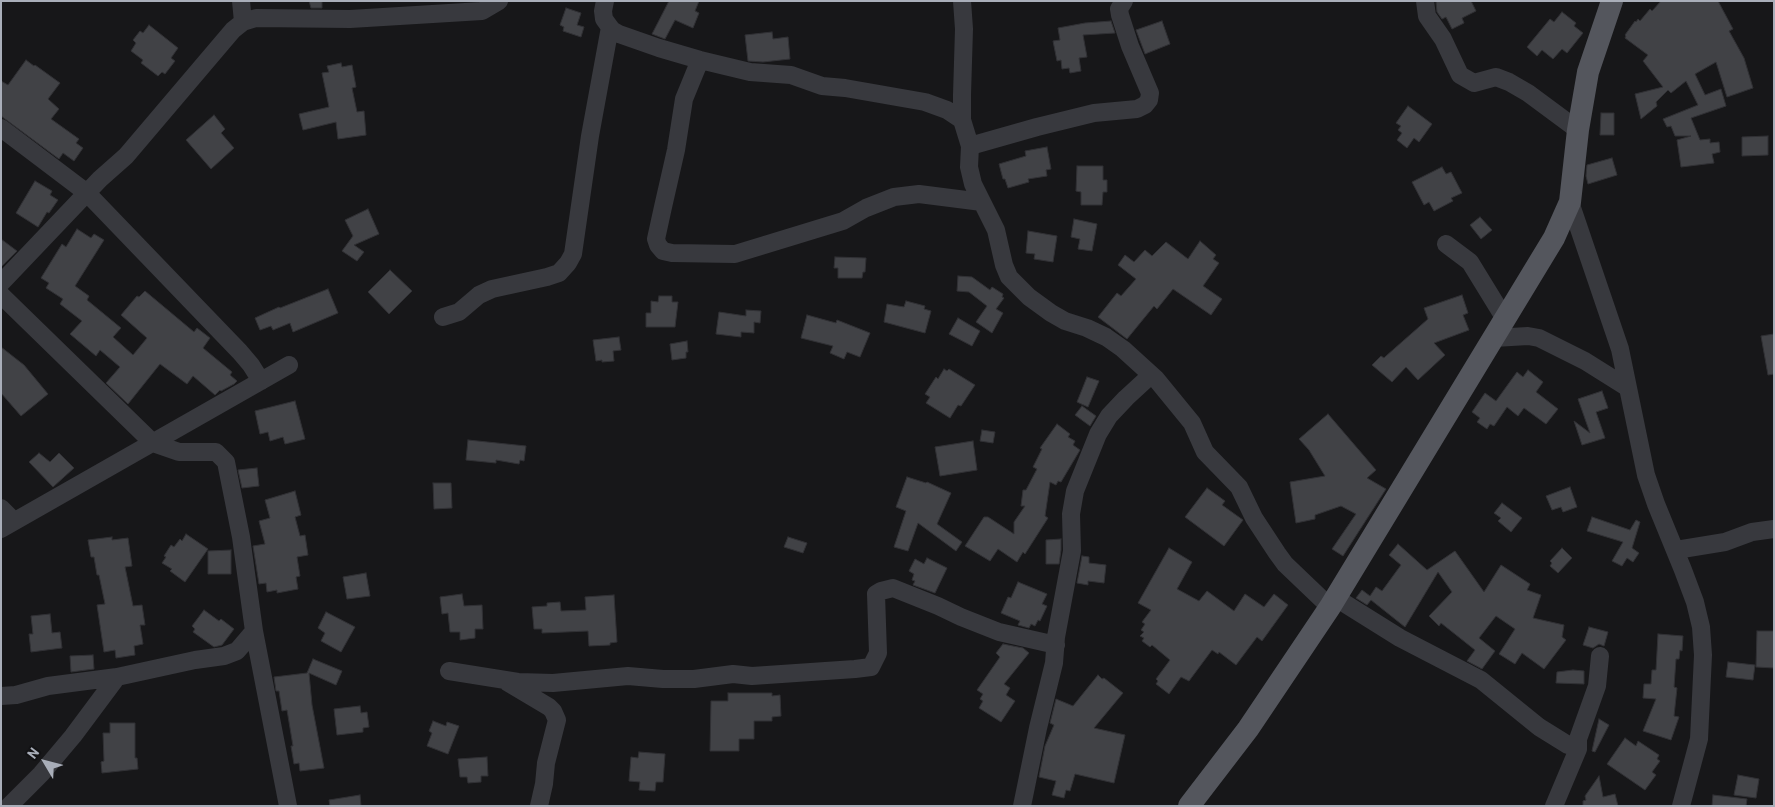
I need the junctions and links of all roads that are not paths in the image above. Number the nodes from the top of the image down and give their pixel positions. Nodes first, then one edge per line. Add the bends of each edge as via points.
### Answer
1 (241, 1) edge
2 (499, 1) edge
3 (605, 1) edge
4 (962, 1) edge
5 (1124, 1) edge
6 (1425, 1) edge
7 (1612, 1) edge
8 (243, 22) junction
9 (610, 27) junction
10 (700, 60) junction
11 (962, 120) junction
12 (1, 128) edge
13 (1578, 130) junction
14 (970, 146) junction
15 (87, 193) junction
16 (982, 202) junction
17 (1570, 202) junction
18 (1446, 244) dead end
19 (1, 283) edge
20 (1, 295) edge
21 (443, 318) dead end
22 (1500, 328) junction
23 (289, 365) dead end
24 (1151, 374) junction
25 (261, 381) junction
26 (1628, 388) junction
27 (153, 444) junction
28 (1, 508) edge
29 (8, 525) edge
30 (1774, 530) edge
31 (1676, 550) junction
32 (1333, 602) junction
33 (254, 631) junction
34 (1056, 645) junction
35 (1600, 656) dead end
36 (449, 671) dead end
37 (117, 677) junction
38 (503, 680) junction
39 (1, 696) edge
40 (1578, 749) junction
41 (9, 806) edge
42 (288, 806) edge
43 (539, 806) edge
44 (1022, 806) edge
45 (1190, 806) edge
46 (1554, 806) edge
47 (1682, 806) edge

1 - 8 street
2 - 8 street via 482,11 350,19 256,18
3 - 9 street via 602,11
4 - 11 street
5 - 14 street via 1119,9 1120,15 1150,93 1145,105 1137,110 1094,113
6 - 13 street via 1427,16 1443,39 1460,75 1474,83 1496,77 1509,82
7 - 13 main road via 1588,72
8 - 15 street via 126,156
9 - 10 street via 619,34
9 - 21 street via 573,254 568,263 559,273 547,277 492,288 459,312
10 - 11 street via 750,72 791,75 822,86 925,102
10 - 16 street via 684,99 662,207 656,239 663,250 735,254 843,220 894,196 919,194
11 - 14 street
12 - 15 street
13 - 17 main road
14 - 16 street via 969,167
15 - 19 street
15 - 25 street via 240,352
16 - 24 street via 996,230 1006,272 1017,286 1051,314 1106,337
17 - 22 main road via 1554,238
17 - 26 street via 1620,349
18 - 22 street via 1470,262
20 - 27 street
22 - 26 street via 1539,338
22 - 32 main road
23 - 25 street
24 - 32 street via 1192,423 1205,452 1239,487 1276,553
24 - 34 street via 1109,416 1080,477 1071,514 1072,551
25 - 27 street
26 - 31 street via 1646,475
27 - 29 street
27 - 33 street via 179,452 216,452 226,462 241,537
28 - 29 street
30 - 31 street
31 - 47 street via 1695,602 1703,655 1699,739
32 - 40 street via 1482,680 1539,727
32 - 45 main road via 1248,729
33 - 37 street via 236,651 224,656
33 - 42 street
34 - 38 street via 999,632 893,588 876,594 878,653 871,667 694,679 628,676 553,683
34 - 44 street
35 - 40 street via 1597,686 1578,739
36 - 38 street
37 - 39 street
37 - 41 street via 73,736
38 - 43 street via 549,707 557,720
40 - 46 street

